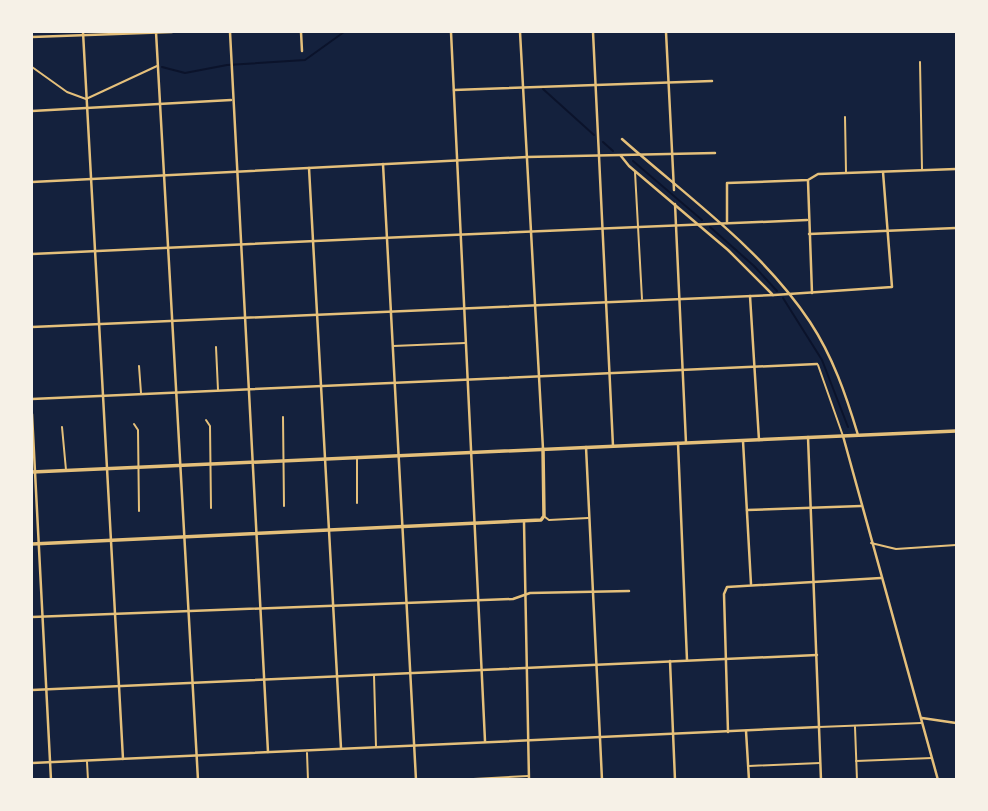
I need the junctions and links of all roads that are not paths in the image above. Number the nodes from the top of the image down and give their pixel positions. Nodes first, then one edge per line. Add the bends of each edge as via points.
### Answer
1 (156, 32) edge
2 (172, 32) edge
3 (230, 32) edge
4 (301, 32) edge
5 (451, 32) edge
6 (520, 32) edge
7 (593, 32) edge
8 (666, 32) edge
9 (83, 33) edge
10 (32, 37) edge
11 (302, 51) dead end
12 (920, 62) dead end
13 (157, 66) junction
14 (32, 67) edge
15 (712, 81) dead end
16 (669, 82) junction
17 (596, 86) junction
18 (523, 89) junction
19 (453, 90) junction
20 (86, 99) junction
21 (232, 100) junction
22 (160, 105) junction
23 (87, 108) junction
24 (32, 111) edge
25 (845, 117) dead end
26 (622, 139) dead end
27 (715, 153) dead end
28 (640, 155) junction
29 (673, 155) junction
30 (600, 156) junction
31 (621, 156) junction
32 (527, 157) junction
33 (457, 161) junction
34 (383, 164) junction
35 (309, 167) junction
36 (957, 169) edge
37 (922, 170) junction
38 (235, 171) junction
39 (635, 171) junction
40 (883, 172) junction
41 (846, 173) junction
42 (165, 175) junction
43 (92, 179) junction
44 (808, 180) junction
45 (32, 182) edge
46 (673, 184) junction
47 (674, 190) dead end
48 (675, 204) junction
49 (807, 220) junction
50 (697, 222) junction
51 (718, 222) junction
52 (676, 223) junction
53 (727, 223) junction
54 (637, 225) junction
55 (605, 227) junction
56 (957, 228) edge
57 (887, 230) junction
58 (531, 231) junction
59 (809, 234) junction
60 (460, 235) junction
61 (386, 240) junction
62 (314, 243) junction
63 (240, 246) junction
64 (169, 248) junction
65 (95, 251) junction
66 (32, 254) edge
67 (812, 293) junction
68 (774, 295) junction
69 (790, 295) junction
70 (750, 296) junction
71 (679, 299) junction
72 (642, 300) junction
73 (607, 301) junction
74 (534, 304) junction
75 (464, 308) junction
76 (391, 312) junction
77 (318, 315) junction
78 (245, 317) junction
79 (173, 321) junction
80 (100, 324) junction
81 (32, 327) edge
82 (466, 343) junction
83 (392, 346) junction
84 (216, 348) dead end
85 (817, 364) joint
86 (139, 366) dead end
87 (754, 367) junction
88 (682, 369) junction
89 (610, 372) junction
90 (539, 376) junction
91 (467, 380) junction
92 (394, 383) junction
93 (321, 386) junction
94 (250, 390) junction
95 (218, 391) junction
96 (177, 393) junction
97 (141, 394) junction
98 (105, 396) junction
99 (32, 399) edge
100 (32, 414) edge
101 (283, 417) dead end
102 (206, 420) dead end
103 (134, 424) dead end
104 (62, 427) dead end
105 (957, 431) edge
106 (858, 435) junction
107 (843, 436) junction
108 (808, 437) junction
109 (743, 440) junction
110 (759, 440) junction
111 (678, 443) junction
112 (686, 443) junction
113 (613, 446) junction
114 (586, 447) junction
115 (543, 449) junction
116 (470, 452) junction
117 (398, 456) junction
118 (356, 458) junction
119 (325, 460) junction
120 (285, 461) junction
121 (254, 463) junction
122 (212, 464) junction
123 (181, 466) junction
124 (140, 467) junction
125 (108, 469) junction
126 (66, 470) junction
127 (33, 472) edge
128 (357, 503) dead end
129 (284, 506) dead end
130 (861, 506) junction
131 (811, 507) junction
132 (211, 508) dead end
133 (139, 510) dead end
134 (747, 510) junction
135 (544, 516) junction
136 (588, 518) junction
137 (524, 522) junction
138 (473, 524) junction
139 (402, 527) junction
140 (330, 530) junction
141 (257, 534) junction
142 (185, 537) junction
143 (110, 541) junction
144 (871, 543) junction
145 (32, 544) edge
146 (39, 544) junction
147 (957, 545) edge
148 (881, 579) junction
149 (814, 581) junction
150 (751, 584) junction
151 (629, 591) dead end
152 (591, 592) junction
153 (523, 596) junction
154 (479, 599) junction
155 (407, 603) junction
156 (334, 604) junction
157 (261, 608) junction
158 (189, 610) junction
159 (114, 614) junction
160 (32, 617) edge
161 (43, 617) junction
162 (817, 655) junction
163 (725, 659) junction
164 (687, 660) junction
165 (670, 661) junction
166 (596, 665) junction
167 (524, 668) junction
168 (481, 670) junction
169 (410, 673) junction
170 (374, 675) junction
171 (338, 677) junction
172 (265, 680) junction
173 (193, 683) junction
174 (119, 686) junction
175 (32, 690) edge
176 (46, 690) junction
177 (921, 717) junction
178 (922, 723) junction
179 (957, 723) edge
180 (855, 726) junction
181 (819, 727) junction
182 (728, 732) junction
183 (746, 732) junction
184 (673, 734) junction
185 (599, 738) junction
186 (526, 741) junction
187 (485, 743) junction
188 (414, 746) junction
189 (377, 748) junction
190 (341, 749) junction
191 (307, 751) junction
192 (268, 752) junction
193 (197, 756) junction
194 (932, 758) junction
195 (122, 760) junction
196 (87, 761) junction
197 (856, 761) junction
198 (32, 763) edge
199 (50, 763) junction
200 (820, 763) junction
201 (748, 766) junction
202 (529, 778) edge
203 (51, 779) edge
204 (88, 779) edge
205 (198, 779) edge
206 (308, 779) edge
207 (416, 779) edge
208 (456, 779) edge
209 (602, 779) edge
210 (675, 779) edge
211 (749, 779) edge
212 (821, 779) edge
213 (858, 779) edge
214 (938, 779) edge

1 - 2 street
1 - 9 street
1 - 13 street
3 - 21 street
4 - 11 street
5 - 19 street
6 - 18 street
7 - 17 street
8 - 16 street
9 - 10 street
9 - 20 street
12 - 37 lane
13 - 20 lane
13 - 22 street
14 - 20 lane via 67,92
15 - 16 street
16 - 17 street
16 - 29 street
17 - 18 street
17 - 30 street
18 - 19 street
18 - 32 street
19 - 33 street
20 - 23 street
21 - 22 street
21 - 38 street
22 - 23 street
22 - 42 street
23 - 24 street
23 - 43 street
25 - 41 lane
26 - 28 street
27 - 29 street
28 - 29 street
28 - 31 street
28 - 46 street
29 - 46 street
30 - 31 street
30 - 32 street
30 - 55 street
31 - 39 street
32 - 33 street
32 - 58 street
33 - 34 street
33 - 60 street
34 - 35 street
34 - 61 street
35 - 38 street
35 - 62 street
36 - 37 street
37 - 40 street
38 - 42 street
38 - 63 street
39 - 48 street
39 - 54 lane
40 - 41 street
40 - 57 street
41 - 44 street via 818,174
42 - 43 street
42 - 64 street
43 - 45 street
43 - 65 street
44 - 49 street
44 - 53 street via 727,183
46 - 47 street
46 - 51 street
48 - 50 street
48 - 52 street
49 - 53 street
49 - 59 street
50 - 51 street
50 - 52 street
50 - 68 street
51 - 53 street
51 - 69 street
52 - 54 street
52 - 71 street
54 - 55 street
54 - 72 lane
55 - 58 street
55 - 73 street
56 - 57 street
57 - 59 street
57 - 67 street via 892,287
58 - 60 street
58 - 74 street
59 - 67 street
60 - 61 street
60 - 75 street
61 - 62 street
61 - 76 street
62 - 63 street
62 - 77 street
63 - 64 street
63 - 78 street
64 - 65 street
64 - 79 street
65 - 66 street
65 - 80 street
67 - 69 street
68 - 69 street
68 - 70 street
69 - 106 street via 826,349
70 - 71 street
70 - 87 street
71 - 72 street
71 - 88 street
72 - 73 street
73 - 74 street
73 - 89 street
74 - 75 street
74 - 90 street
75 - 76 street
75 - 82 street
76 - 77 street
76 - 83 street
77 - 78 street
77 - 93 street
78 - 79 street
78 - 94 street
79 - 80 street
79 - 96 street
80 - 81 street
80 - 98 street
82 - 83 lane
82 - 91 street
83 - 92 street
84 - 95 lane
85 - 87 street
85 - 107 lane
86 - 97 lane
87 - 88 street
87 - 110 street
88 - 89 street
88 - 112 street
89 - 90 street
89 - 113 street
90 - 91 street
90 - 115 street
91 - 92 street
91 - 116 street
92 - 93 street
92 - 117 street
93 - 94 street
93 - 119 street
94 - 95 street
94 - 121 street
95 - 96 street
96 - 97 street
96 - 123 street
97 - 98 street
98 - 99 street
98 - 125 street
100 - 127 street
101 - 120 lane
102 - 122 lane
103 - 124 lane
104 - 126 lane
105 - 106 main road
106 - 107 main road
107 - 108 main road
107 - 130 street
108 - 110 main road
108 - 131 street
109 - 110 main road
109 - 112 main road
109 - 134 street
111 - 112 main road
111 - 113 main road
111 - 164 street
113 - 114 main road
114 - 115 main road
114 - 136 street
115 - 116 main road
115 - 135 main road
116 - 117 main road
116 - 138 street
117 - 118 main road
117 - 139 street
118 - 119 main road
118 - 128 lane
119 - 120 main road
119 - 140 street
120 - 121 main road
120 - 129 lane
121 - 122 main road
121 - 141 street
122 - 123 main road
122 - 132 lane
123 - 124 main road
123 - 142 street
124 - 125 main road
124 - 133 lane
125 - 126 main road
125 - 143 street
126 - 127 main road
127 - 146 street
130 - 131 street
130 - 144 street
131 - 134 street
131 - 149 street
134 - 150 street
135 - 136 lane via 549,520
135 - 137 main road
136 - 152 street
137 - 138 main road
137 - 153 street
138 - 139 main road
138 - 154 street
139 - 140 main road
139 - 155 street
140 - 141 main road
140 - 156 street
141 - 142 main road
141 - 157 street
142 - 143 main road
142 - 158 street
143 - 146 main road
143 - 159 street
144 - 147 lane via 896,549
144 - 148 street
145 - 146 main road
146 - 161 street
148 - 149 street
148 - 177 street
149 - 150 street
149 - 162 street
150 - 163 street via 724,591
151 - 152 street
152 - 153 street
152 - 166 street
153 - 154 street
153 - 167 street
154 - 155 street
154 - 168 street
155 - 156 street
155 - 169 street
156 - 157 street
156 - 171 street
157 - 158 street
157 - 172 street
158 - 159 street
158 - 173 street
159 - 161 street
159 - 174 street
160 - 161 street
161 - 176 street
162 - 163 street
162 - 181 street
163 - 164 street
163 - 182 street
164 - 165 street
165 - 166 street
165 - 184 street
166 - 167 street
166 - 185 street
167 - 168 street
167 - 186 street
168 - 169 street
168 - 187 street
169 - 170 street
169 - 188 street
170 - 171 street
170 - 189 lane
171 - 172 street
171 - 190 street
172 - 173 street
172 - 192 street
173 - 174 street
173 - 193 street
174 - 176 street
174 - 195 street
175 - 176 street
176 - 199 street
177 - 178 street
177 - 179 street
178 - 180 lane
178 - 194 street
180 - 181 lane
180 - 197 lane
181 - 183 street
181 - 200 street
182 - 183 street
182 - 184 street
183 - 201 street
184 - 185 street
184 - 210 street
185 - 186 street
185 - 209 street
186 - 187 street
186 - 202 street
187 - 188 street
188 - 189 street
188 - 207 street
189 - 190 street
190 - 191 street
191 - 192 street
191 - 206 lane
192 - 193 street
193 - 195 street
193 - 205 street
194 - 197 lane
194 - 214 street
195 - 196 street
196 - 199 street
196 - 204 lane
197 - 213 lane
198 - 199 street
199 - 203 street
200 - 201 lane
200 - 212 street
201 - 211 street
202 - 208 lane

